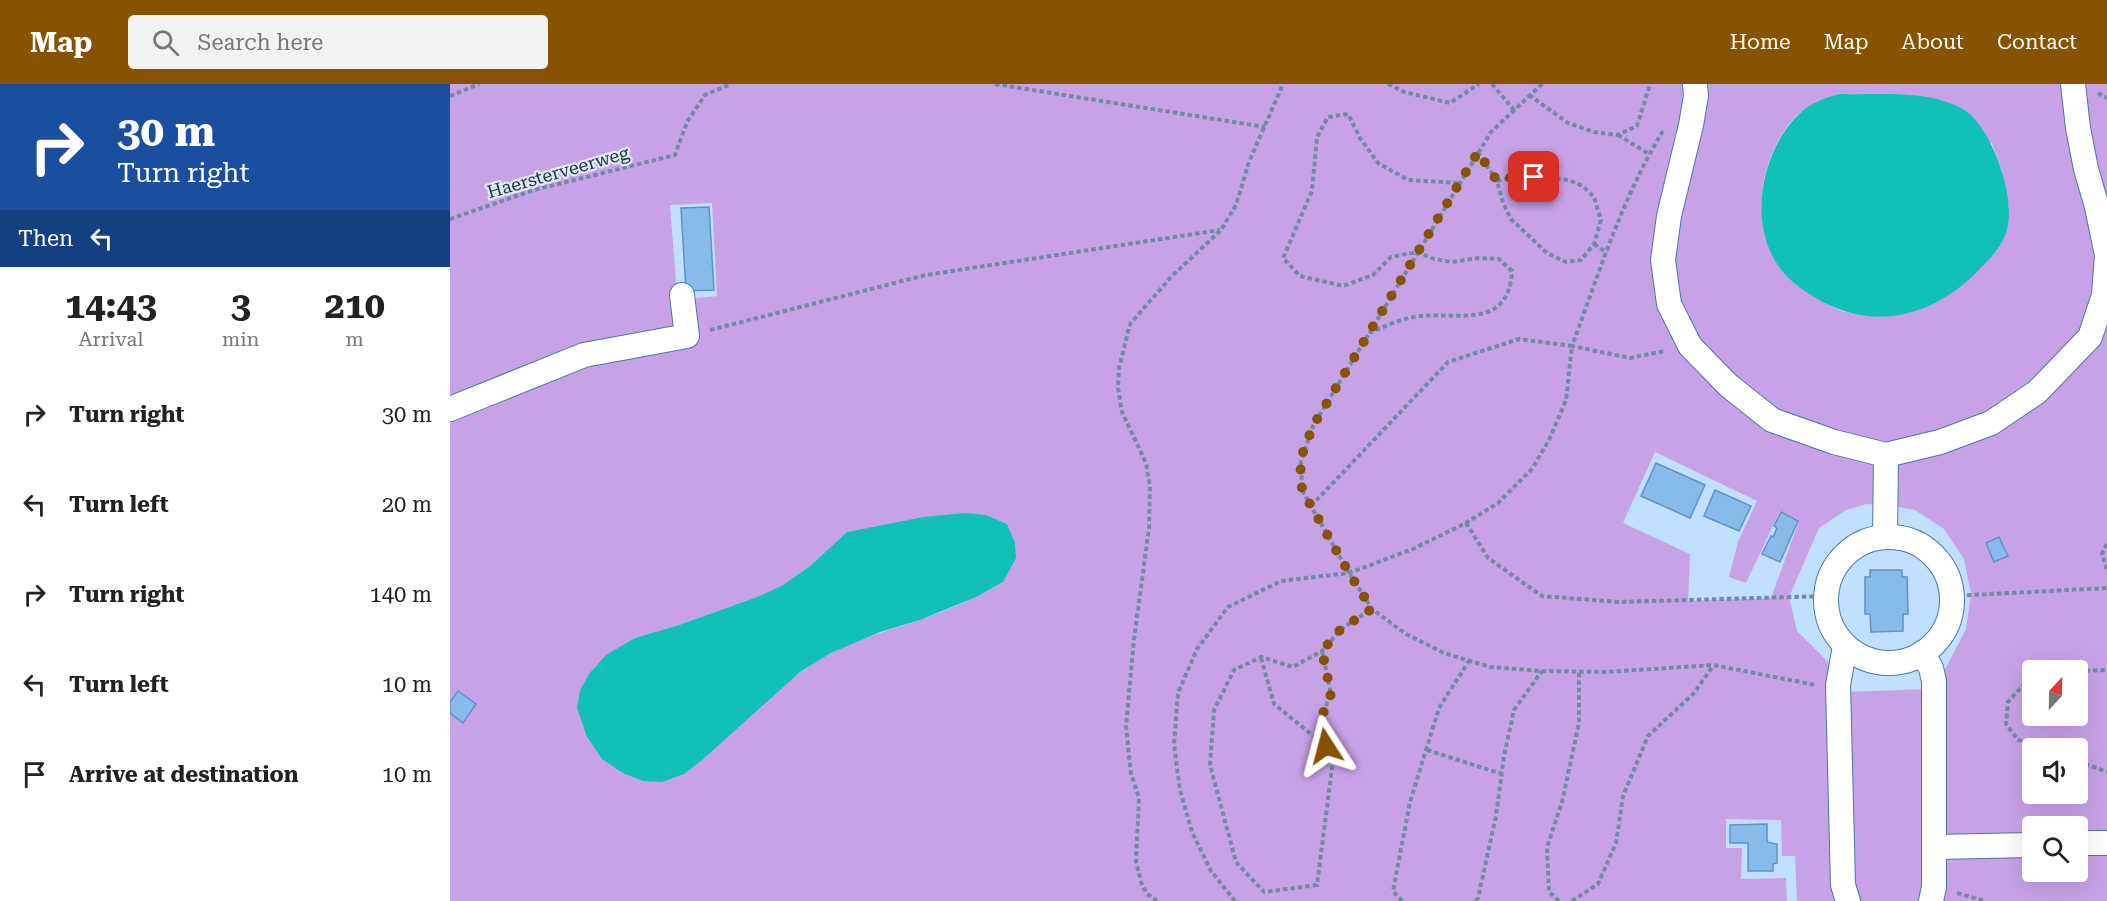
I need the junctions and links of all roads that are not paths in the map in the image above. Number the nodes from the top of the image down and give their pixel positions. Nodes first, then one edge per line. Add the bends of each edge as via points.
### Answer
1 (1695, 84) edge
2 (2073, 84) edge
3 (682, 295) dead end
4 (450, 409) edge
5 (1886, 455) junction
6 (1885, 537) junction
7 (1845, 646) junction
8 (1922, 653) junction
9 (2088, 843) edge
10 (2107, 843) edge
11 (2022, 844) edge
12 (1934, 847) junction
13 (1848, 901) edge
14 (1931, 901) edge

1 - 5 lane via 1691,125 1669,216 1663,260 1669,304 1690,346 1728,385 1772,420
2 - 5 lane via 2086,169 2107,255 2104,295 2091,337 2037,392 1991,423 1940,442
3 - 4 lane via 687,336 584,355
5 - 6 lane
6 - 7 lane via 1853,548 1828,582 1827,612
6 - 8 lane via 1920,545 1933,555 1950,581 1951,612 1947,627
7 - 8 lane via 1866,659 1882,663 1898,663
7 - 13 lane via 1838,685 1843,885
8 - 12 lane via 1934,681
9 - 10 lane
11 - 12 lane
12 - 14 lane

